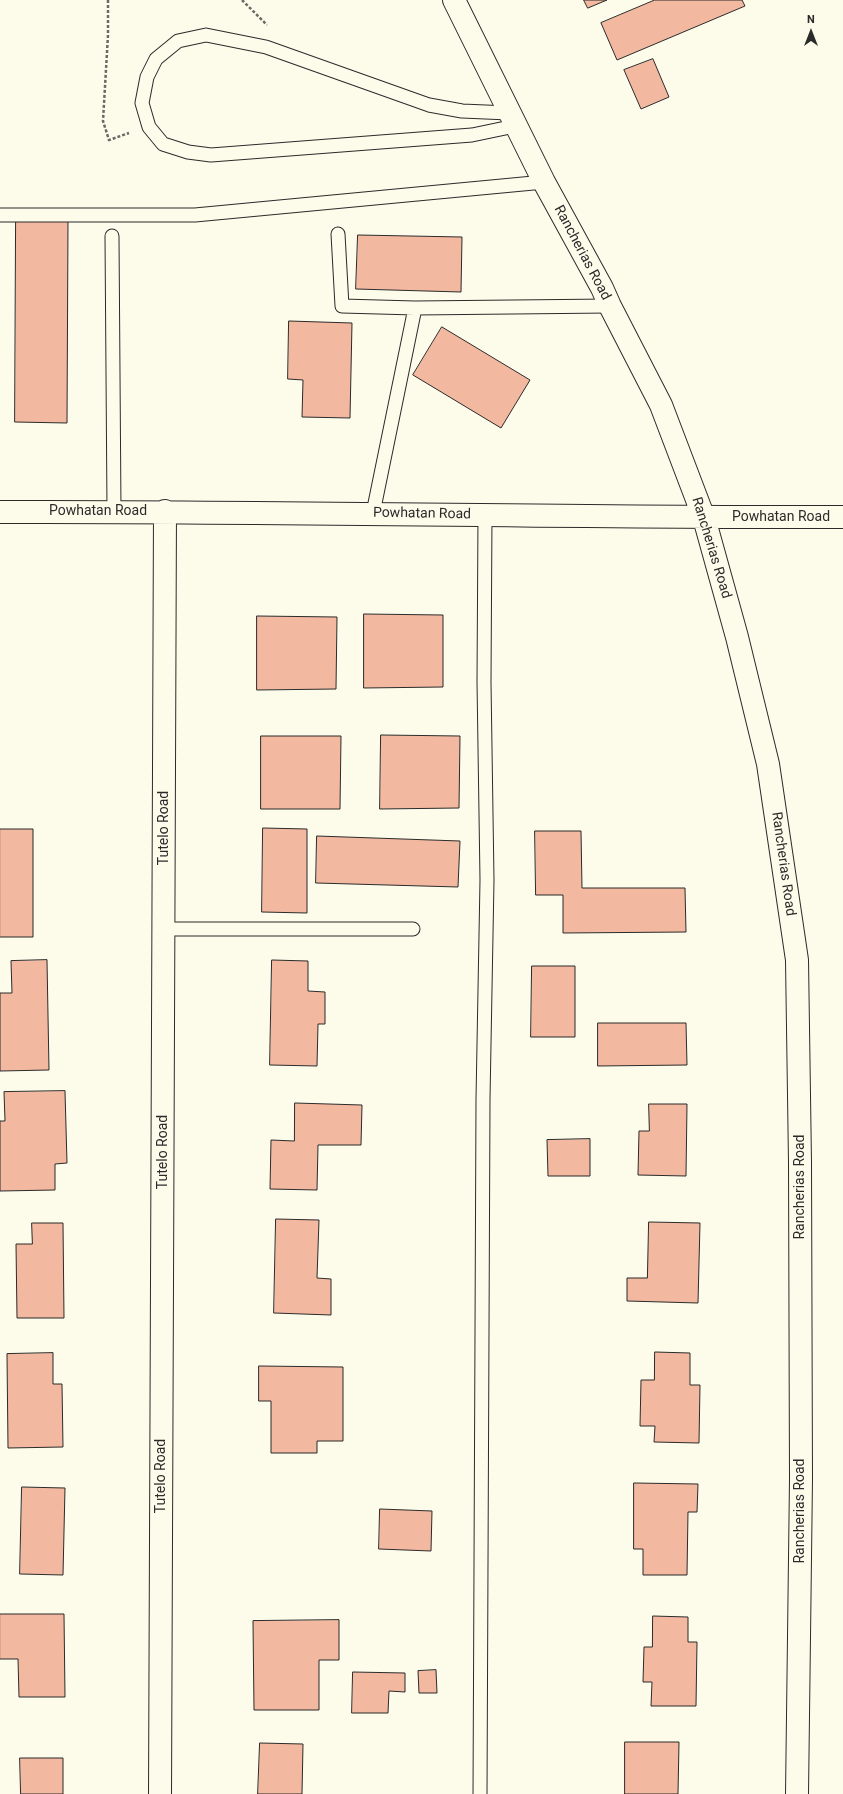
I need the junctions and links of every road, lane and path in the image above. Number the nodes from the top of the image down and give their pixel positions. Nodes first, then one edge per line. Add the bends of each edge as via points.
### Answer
1 (108, 0) edge
2 (242, 0) edge
3 (454, 0) edge
4 (266, 47) junction
5 (512, 119) junction
6 (149, 127) junction
7 (544, 182) junction
8 (0, 215) edge
9 (338, 234) dead end
10 (112, 236) dead end
11 (610, 306) junction
12 (415, 308) junction
13 (114, 511) junction
14 (165, 511) junction
15 (0, 512) edge
16 (373, 513) junction
17 (485, 515) junction
18 (843, 517) edge
19 (704, 518) junction
20 (163, 929) junction
21 (413, 929) dead end
22 (160, 1794) edge
23 (480, 1794) edge
24 (797, 1794) edge

1 - 6 path via 103,121 109,140
2 - 4 path via 267,23
3 - 5 street, Rancherias Road
4 - 5 lane via 429,105
4 - 6 lane via 206,35 178,41 156,59 147,77 142,103
5 - 6 lane via 472,135 211,154 188,152 163,144
5 - 7 street, Rancherias Road
7 - 8 lane via 195,215
7 - 11 street, Rancherias Road
9 - 12 lane via 342,306
10 - 13 lane
11 - 12 lane
11 - 19 street, Rancherias Road via 661,405
12 - 16 lane
13 - 14 street, Powhatan Road
13 - 15 street, Powhatan Road
14 - 16 street, Powhatan Road
14 - 20 street, Tutelo Road
16 - 17 street, Powhatan Road
17 - 19 street, Powhatan Road
17 - 23 lane via 487,880 483,1099
18 - 19 street, Powhatan Road
19 - 24 street, Rancherias Road via 768,764 797,960 801,1479
20 - 21 lane
20 - 22 street, Tutelo Road

